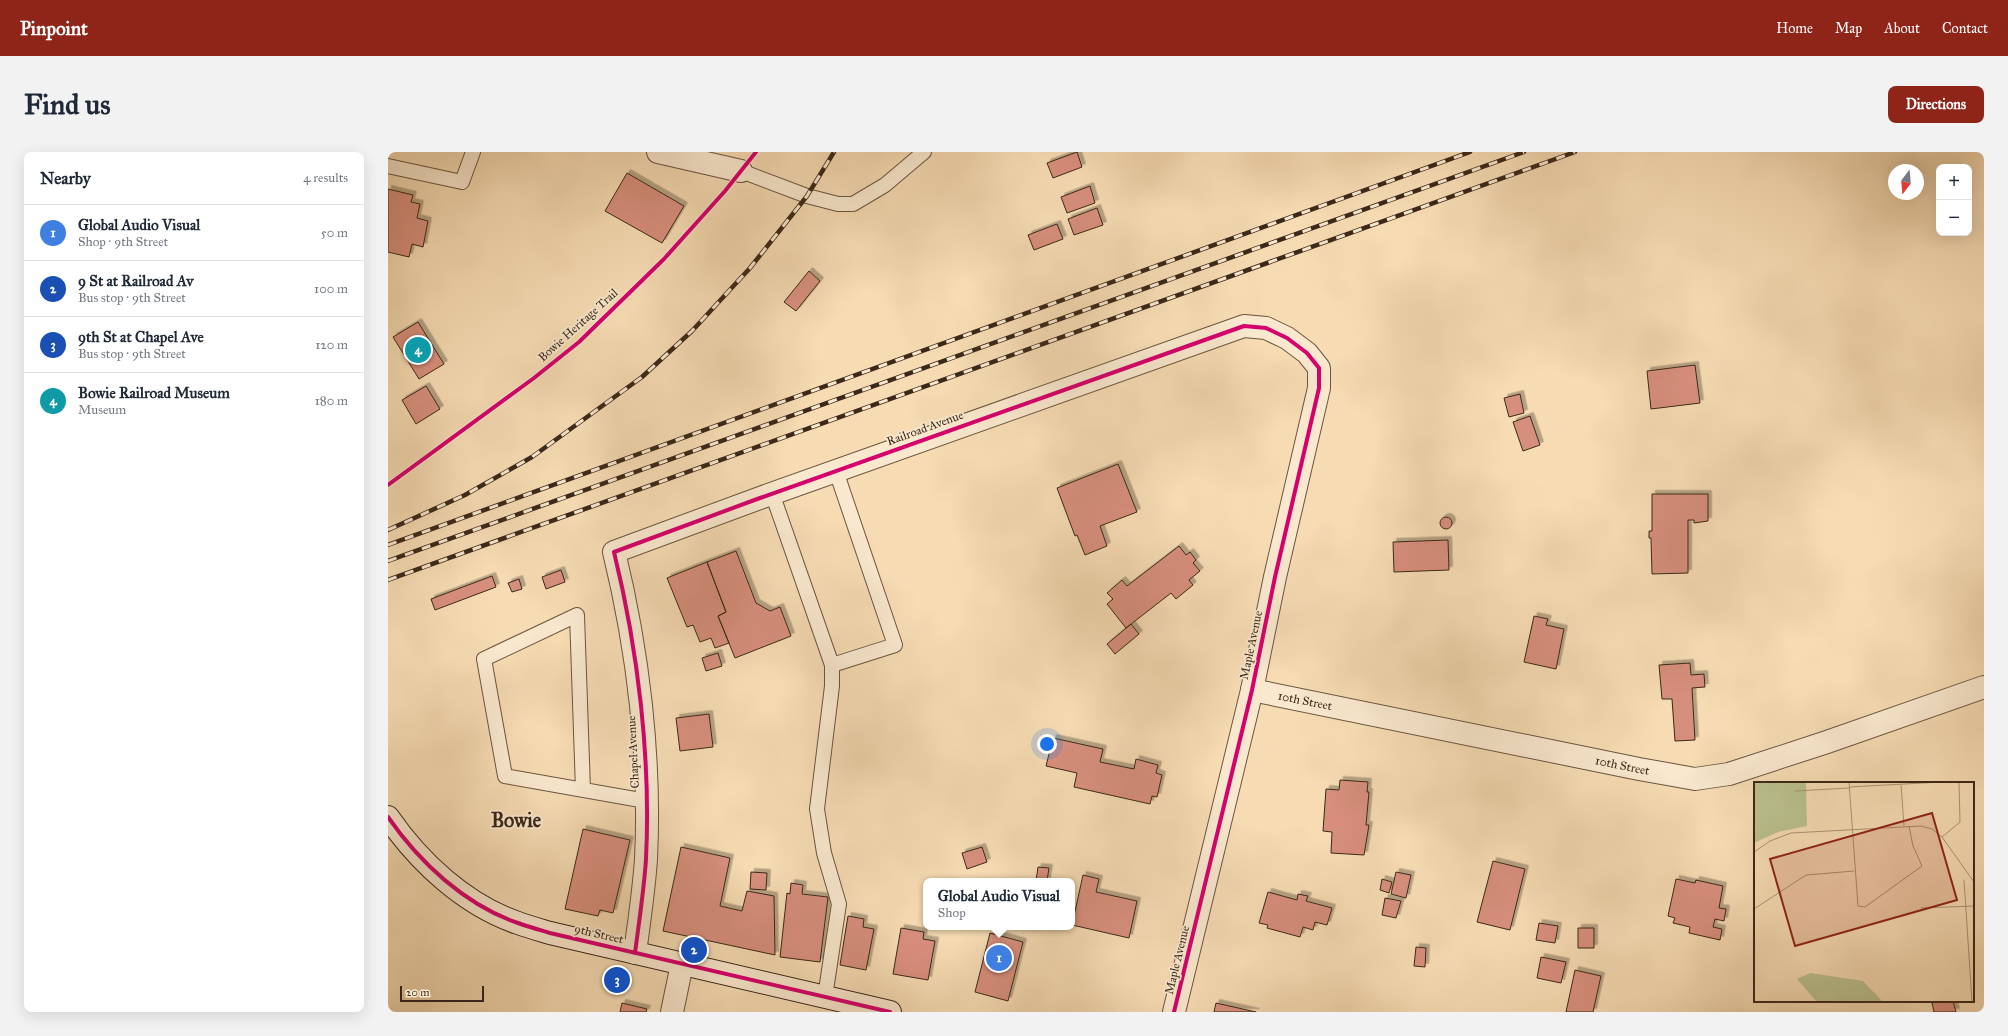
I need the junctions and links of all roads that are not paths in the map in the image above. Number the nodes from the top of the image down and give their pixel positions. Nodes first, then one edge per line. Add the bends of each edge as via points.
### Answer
1 (472, 152) edge
2 (658, 152) edge
3 (924, 152) edge
4 (388, 166) edge
5 (741, 171) joint
6 (1244, 326) joint
7 (836, 471) junction
8 (772, 493) junction
9 (614, 552) joint
10 (832, 665) junction
11 (1984, 687) edge
12 (1252, 690) junction
13 (583, 790) junction
14 (646, 801) junction
15 (388, 817) edge
16 (635, 953) junction
17 (682, 964) junction
18 (825, 997) junction
19 (672, 1012) edge
20 (890, 1012) edge
21 (1174, 1012) edge

1 - 4 lane via 462,182
2 - 5 street
3 - 5 lane via 885,185 853,204 838,204 807,196
6 - 7 street, Railroad Avenue
6 - 12 street, Maple Avenue via 1266,328 1287,338 1307,353 1319,368 1319,388
7 - 8 street, Railroad Avenue
7 - 10 lane via 895,644
8 - 9 street, Railroad Avenue
8 - 10 lane
9 - 14 street, Chapel Avenue via 628,610 638,679
10 - 18 lane via 832,686 817,809 824,853 839,904
11 - 12 street, 10th Street via 1728,774 1695,779
12 - 21 street, Maple Avenue
13 - 13 lane via 505,776 484,659 577,615
13 - 14 lane
14 - 16 street, Chapel Avenue via 646,859
15 - 16 street, 9th Street via 433,869 460,892 488,910 517,923
16 - 17 street, 9th Street
17 - 18 street, 9th Street
17 - 19 street
18 - 20 street, 9th Street

